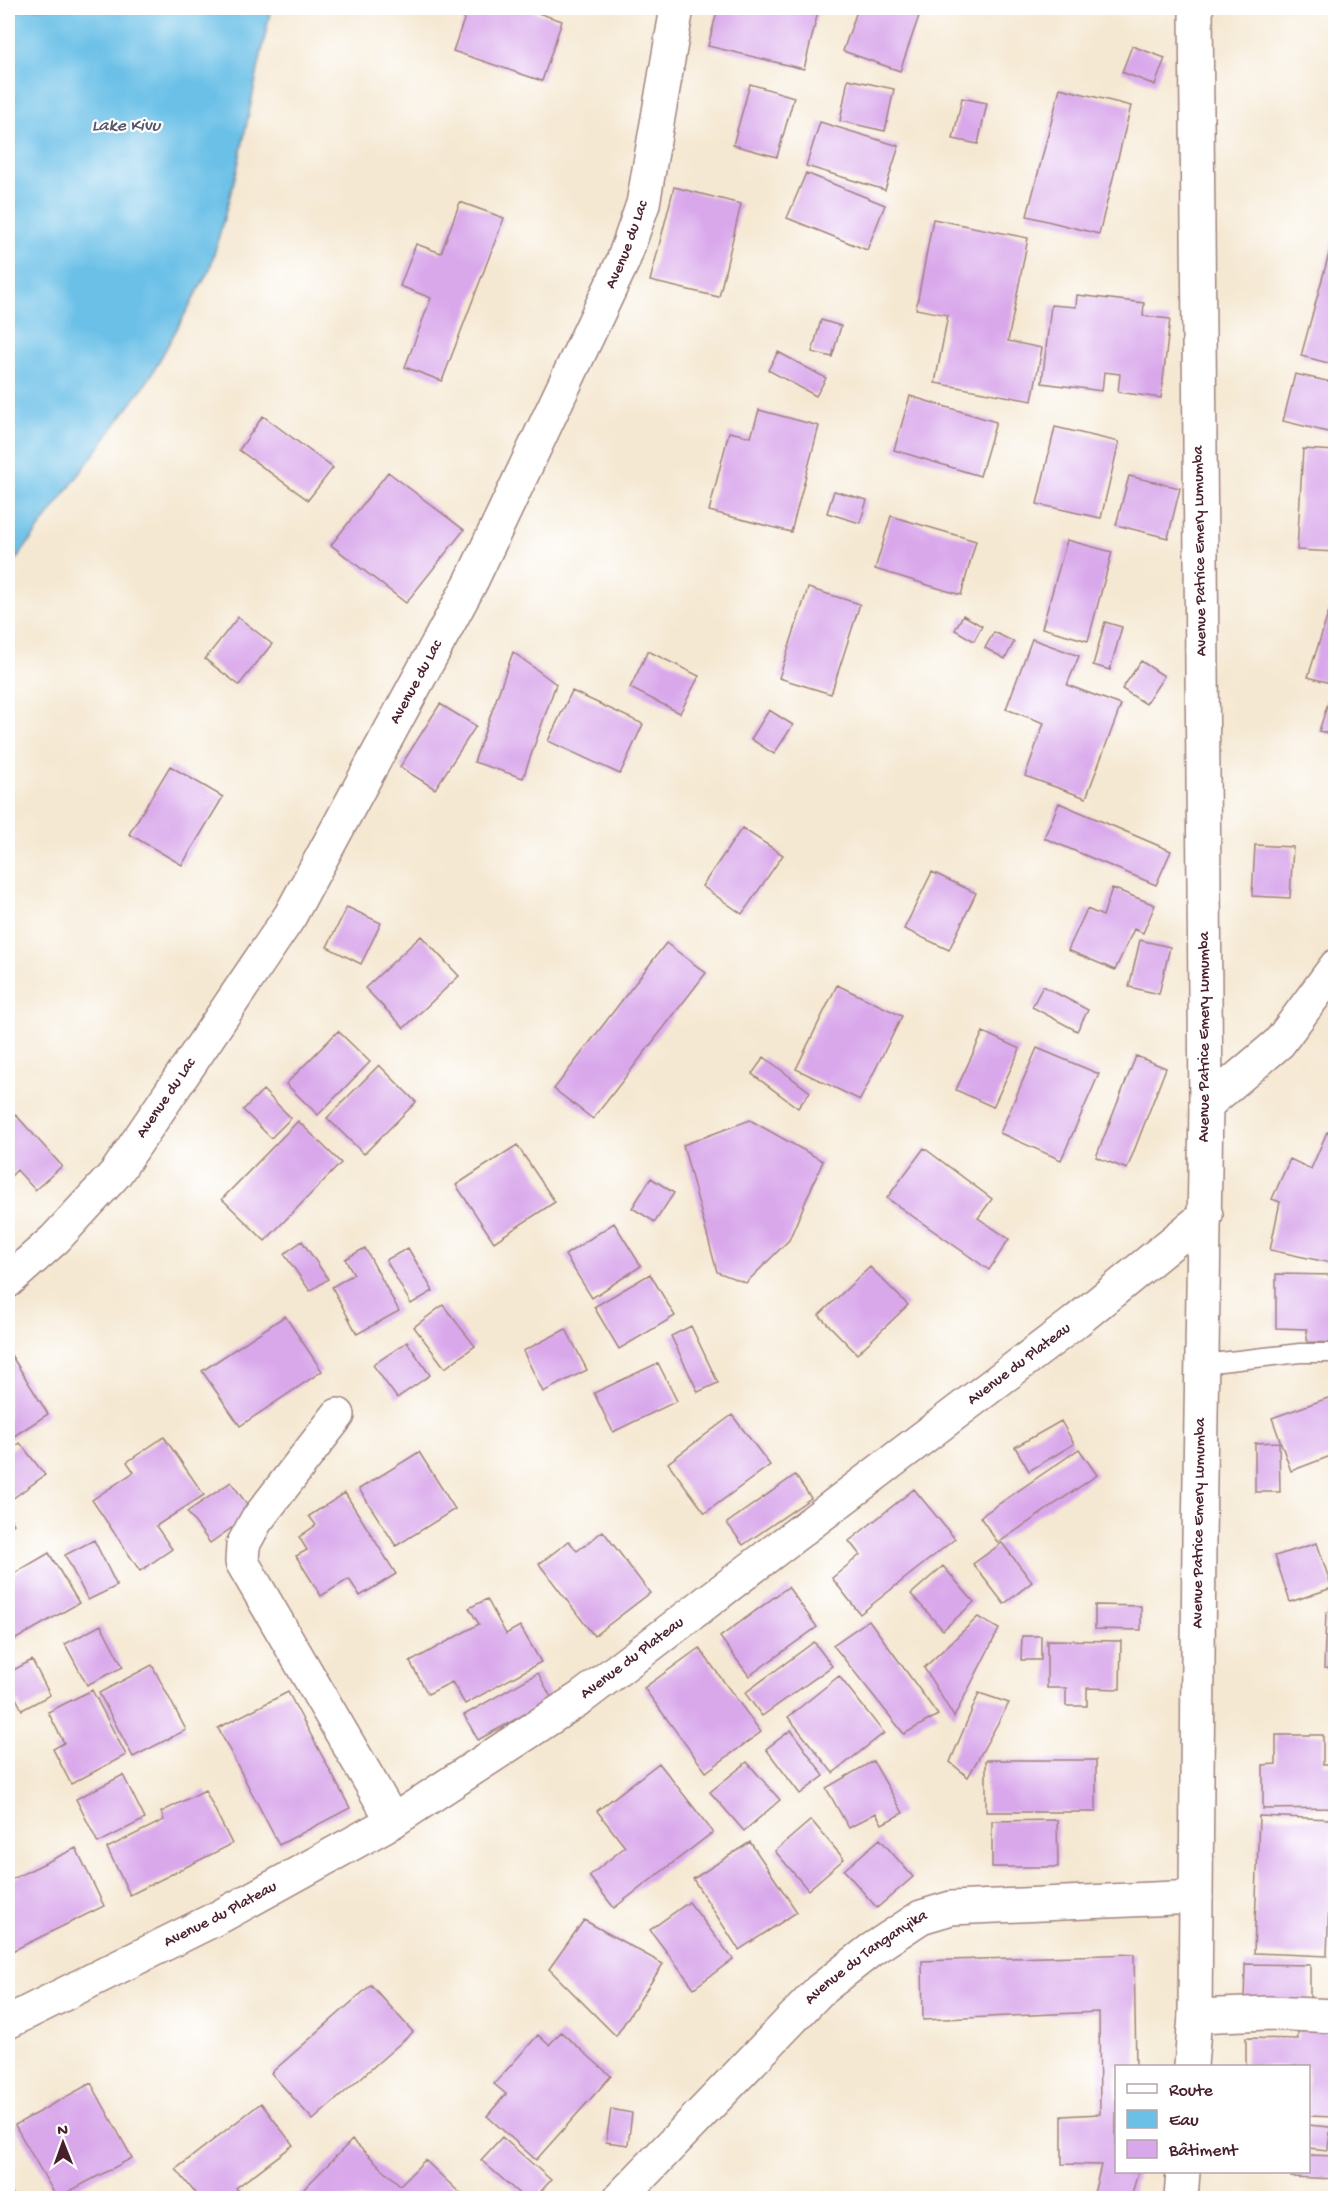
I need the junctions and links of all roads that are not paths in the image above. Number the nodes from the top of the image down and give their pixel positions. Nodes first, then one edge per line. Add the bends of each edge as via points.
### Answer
1 (677, 8) edge
2 (1197, 8) edge
3 (1335, 966) edge
4 (1206, 1105) junction
5 (1206, 1215) junction
6 (8, 1281) edge
7 (1335, 1353) edge
8 (1203, 1364) junction
9 (338, 1415) dead end
10 (393, 1821) junction
11 (1196, 1897) junction
12 (1195, 2016) junction
13 (1335, 2016) edge
14 (8, 2022) edge
15 (1191, 2065) edge
16 (1183, 2173) edge
17 (620, 2199) edge
18 (1181, 2199) edge

1 - 6 street, Avenue du Lac via 643,204 623,261 471,582 290,916 116,1173 55,1239
2 - 4 street, Avenue Patrice Emery Lumumba
3 - 4 street via 1279,1043
4 - 5 street, Avenue Patrice Emery Lumumba
5 - 8 street, Avenue Patrice Emery Lumumba
5 - 10 street, Avenue du Plateau via 1065,1330 582,1697
7 - 8 lane
8 - 11 street, Avenue Patrice Emery Lumumba
9 - 10 street via 256,1521 243,1545 242,1562
10 - 14 street, Avenue du Plateau via 221,1916
11 - 12 street, Avenue Patrice Emery Lumumba
11 - 17 street, Avenue du Tanganyika via 951,1908 921,1917 820,1990
12 - 13 street
12 - 15 street, Avenue Patrice Emery Lumumba
16 - 18 street

